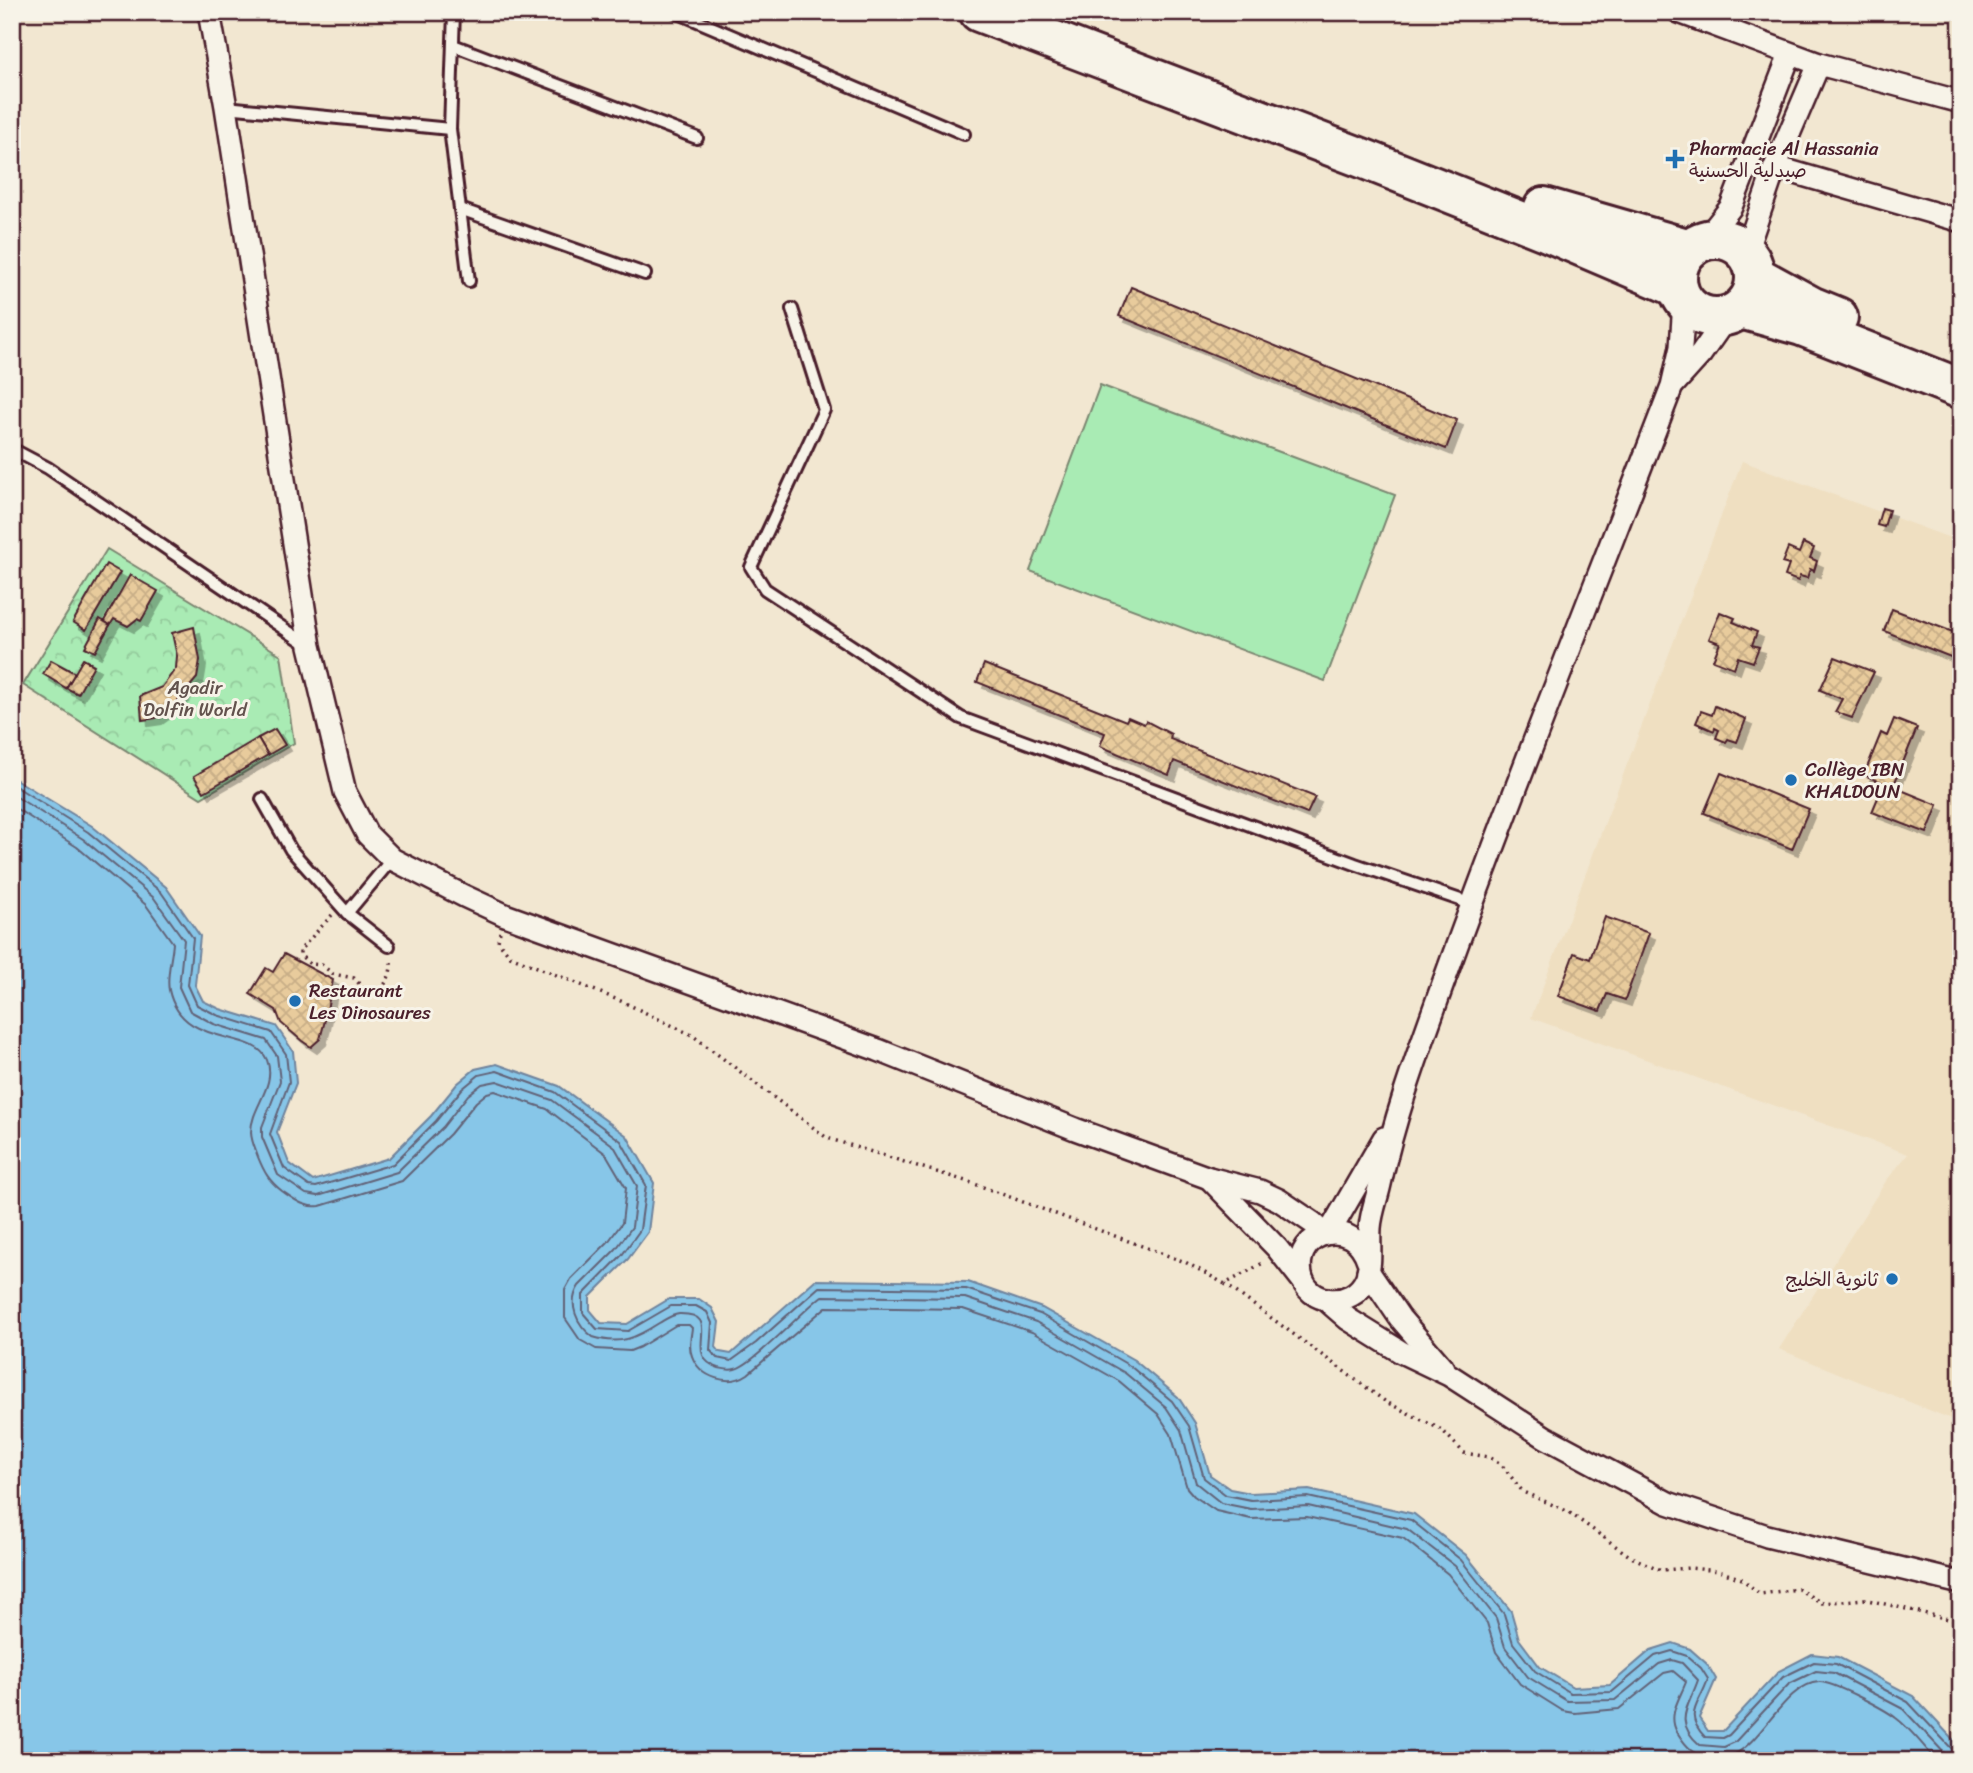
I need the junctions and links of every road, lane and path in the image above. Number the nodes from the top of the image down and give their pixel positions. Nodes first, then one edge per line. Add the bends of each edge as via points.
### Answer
1 (209, 12) edge
2 (454, 12) edge
3 (676, 12) edge
4 (979, 12) edge
5 (1040, 12) edge
6 (1679, 12) edge
7 (453, 46) junction
8 (1790, 54) junction
9 (1819, 64) junction
10 (1961, 102) edge
11 (226, 107) junction
12 (450, 129) junction
13 (964, 134) dead end
14 (697, 138) dead end
15 (1776, 167) junction
16 (460, 209) junction
17 (1961, 220) edge
18 (1697, 244) junction
19 (645, 274) dead end
20 (469, 281) dead end
21 (1742, 288) junction
22 (1681, 295) junction
23 (792, 309) dead end
24 (1961, 365) edge
25 (1672, 386) junction
26 (1961, 389) edge
27 (12, 449) edge
28 (310, 646) junction
29 (262, 799) dead end
30 (392, 859) junction
31 (1472, 904) junction
32 (344, 909) junction
33 (505, 915) junction
34 (389, 946) joint
35 (1396, 1118) junction
36 (1209, 1178) junction
37 (1327, 1233) junction
38 (1267, 1260) dead end
39 (1368, 1266) junction
40 (1303, 1281) junction
41 (1225, 1284) junction
42 (1325, 1299) junction
43 (1449, 1375) junction
44 (1961, 1583) edge
45 (1961, 1622) edge

1 - 11 street
2 - 7 lane
3 - 13 lane
4 - 22 highway via 1543,230
5 - 18 highway via 1539,205
6 - 8 street
7 - 12 lane
7 - 14 lane
8 - 9 street
8 - 18 street via 1731,207
9 - 10 street
9 - 15 street
11 - 12 lane
11 - 28 street
12 - 16 lane
15 - 17 street
15 - 21 street
16 - 19 lane
16 - 20 lane
18 - 21 highway via 1723,239 1739,246
18 - 22 highway via 1681,260 1677,273
21 - 22 highway via 1711,318 1696,313
21 - 24 highway via 1811,306
21 - 25 street via 1701,354
21 - 26 highway via 1802,326
22 - 25 street via 1681,347
23 - 31 lane via 824,410 751,567 765,589 961,718
25 - 31 street
27 - 28 lane via 48,468
28 - 30 street via 345,792 368,834
29 - 32 lane via 291,850
30 - 32 lane
30 - 33 street
31 - 35 street
32 - 34 lane
32 - 34 path via 304,944 300,950 304,960 354,978 375,994 391,973
33 - 36 street via 878,1050
33 - 41 path via 498,941 510,956 692,1035 827,1138 972,1183 1185,1262
35 - 37 street
35 - 39 street via 1370,1221
36 - 37 street via 1260,1191
36 - 40 street
37 - 39 street via 1355,1239
37 - 40 street via 1303,1252
38 - 41 path
39 - 42 street via 1353,1295
39 - 43 street via 1400,1318
40 - 42 street
41 - 45 path via 1386,1402 1442,1430 1464,1453 1501,1464 1523,1492 1567,1511 1631,1557 1661,1570 1719,1571 1742,1579 1760,1594 1798,1590 1822,1603 1864,1599
42 - 43 street via 1401,1352
43 - 44 street via 1545,1437 1668,1503 1767,1536

